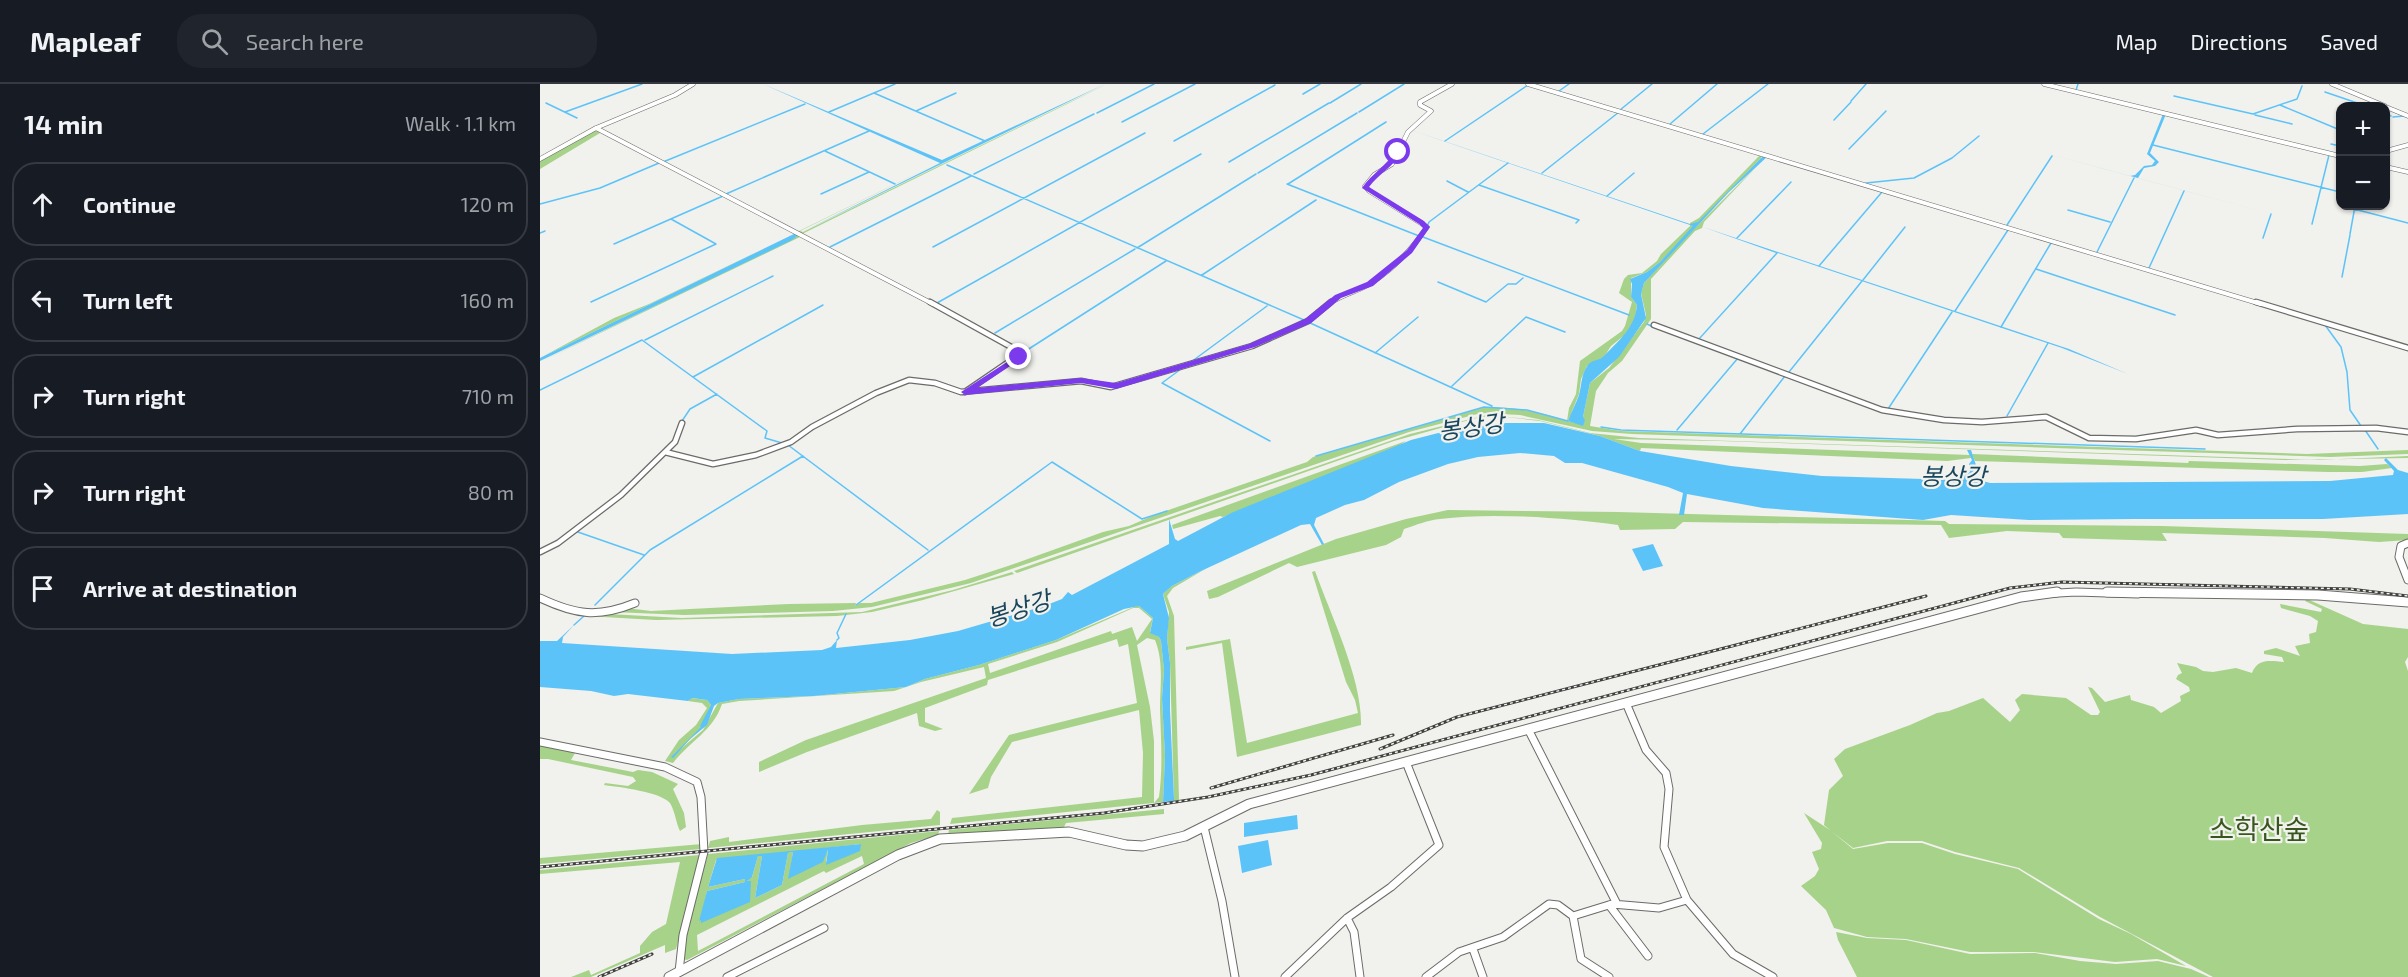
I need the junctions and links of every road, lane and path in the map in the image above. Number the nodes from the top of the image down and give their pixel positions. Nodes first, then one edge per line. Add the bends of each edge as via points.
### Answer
1 (693, 84) edge
2 (1452, 84) edge
3 (1528, 84) edge
4 (2044, 84) edge
5 (2332, 84) edge
6 (2373, 102) edge
7 (2390, 109) edge
8 (2408, 116) edge
9 (597, 128) junction
10 (2408, 145) edge
11 (2390, 150) edge
12 (2336, 155) edge
13 (540, 159) edge
14 (2390, 168) edge
15 (2408, 172) edge
16 (1654, 325) dead end
17 (2408, 348) edge
18 (965, 392) junction
19 (682, 423) dead end
20 (2408, 432) edge
21 (665, 452) junction
22 (2408, 543) edge
23 (540, 552) edge
24 (2408, 580) edge
25 (540, 598) edge
26 (2408, 602) edge
27 (635, 603) dead end
28 (1626, 703) junction
29 (1528, 729) junction
30 (540, 742) edge
31 (1406, 762) junction
32 (1204, 827) junction
33 (1687, 900) junction
34 (1613, 905) junction
35 (1573, 916) junction
36 (1347, 918) junction
37 (825, 928) dead end
38 (1473, 949) junction
39 (1648, 956) dead end
40 (674, 974) edge
41 (727, 977) edge
42 (1235, 977) edge
43 (1285, 977) edge
44 (1360, 977) edge
45 (1426, 977) edge
46 (1483, 977) edge
47 (1609, 977) edge
48 (1773, 977) edge

1 - 9 street
2 - 18 street via 1420,102 1431,111 1408,132 1392,164 1366,184 1368,191 1427,227 1409,252 1370,284 1338,297 1308,321 1262,342 1125,384 1111,387 1081,381
3 - 17 street
4 - 12 street
5 - 6 street
7 - 8 street
9 - 13 street
9 - 18 street via 1022,353
10 - 11 street
14 - 15 street
16 - 20 street via 1882,410 1944,420 1982,422 2046,417 2089,438 2136,439 2196,430 2218,435 2297,429 2376,428
18 - 21 street via 935,383 902,381 812,427 791,442 756,455 713,465
19 - 21 street via 675,442
21 - 23 street via 621,495
22 - 24 main road via 2398,553
25 - 27 street via 561,607 600,613
26 - 28 main road via 2365,597 2054,592
28 - 29 main road
28 - 33 street via 1646,751 1666,773 1669,789 1664,847
29 - 31 main road
29 - 34 street
30 - 40 street via 665,767 697,782 704,852
31 - 32 main road via 1249,804
31 - 36 street via 1439,845 1391,887
32 - 40 main road via 1143,846 1069,832 940,839 898,855
32 - 42 street
33 - 34 street via 1657,910
33 - 48 street via 1733,954
34 - 35 street
34 - 39 street
35 - 38 street via 1558,905 1549,904 1510,933
35 - 47 street via 1581,959
36 - 43 street
36 - 44 street via 1354,932
37 - 41 street
38 - 45 street via 1459,952
38 - 46 street

